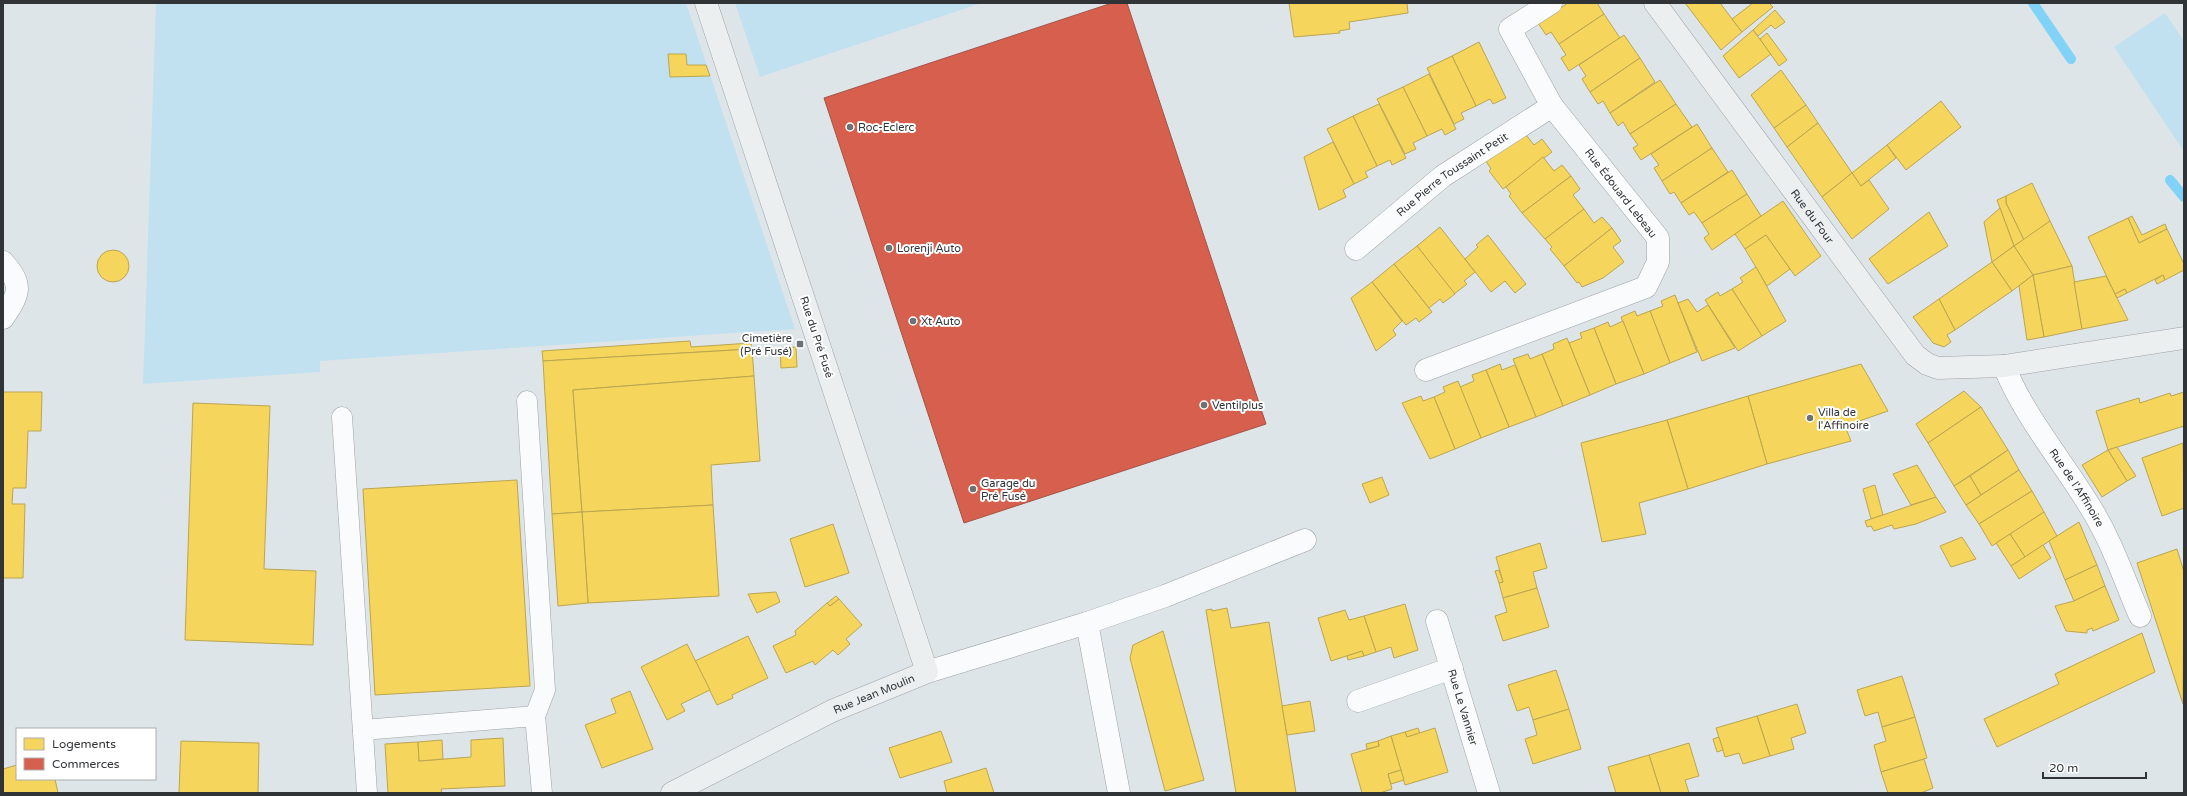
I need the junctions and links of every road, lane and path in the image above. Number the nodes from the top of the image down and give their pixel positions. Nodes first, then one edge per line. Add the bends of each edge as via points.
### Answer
1 (706, 3) edge
2 (1551, 3) edge
3 (1655, 3) edge
4 (1552, 106) junction
5 (1356, 249) dead end
6 (3, 262) edge
7 (3, 318) edge
8 (2184, 338) edge
9 (2004, 366) junction
10 (1426, 370) dead end
11 (527, 401) dead end
12 (342, 417) dead end
13 (1305, 540) dead end
14 (2140, 616) dead end
15 (1437, 620) dead end
16 (1087, 623) junction
17 (1452, 668) junction
18 (927, 672) junction
19 (1358, 701) dead end
20 (535, 716) junction
21 (363, 730) junction
22 (367, 793) edge
23 (542, 793) edge
24 (672, 793) edge
25 (1119, 793) edge
26 (1489, 793) edge

1 - 18 street, Rue du Pré Fusé
2 - 4 street, Rue Édouard Lebeau via 1510,29
3 - 9 street, Rue du Four via 1916,355 1927,364 1938,368
4 - 5 street, Rue Pierre Toussaint Petit via 1443,176
4 - 10 street, Rue Édouard Lebeau via 1658,238 1658,262 1646,287
6 - 7 street via 13,274 17,288 17,298
8 - 9 street, Rue du Four
9 - 14 street, Rue de l'Affinoire via 2014,391 2090,506 2112,548
11 - 20 lane via 545,690
12 - 21 lane
13 - 16 street, Rue Jean Moulin via 1165,596
15 - 17 street, Rue Le Vannier
16 - 18 street, Rue Jean Moulin
16 - 25 street
17 - 19 street
17 - 26 street, Rue Le Vannier
18 - 24 street, Rue Jean Moulin via 832,711
20 - 21 lane
20 - 23 lane
21 - 22 lane

